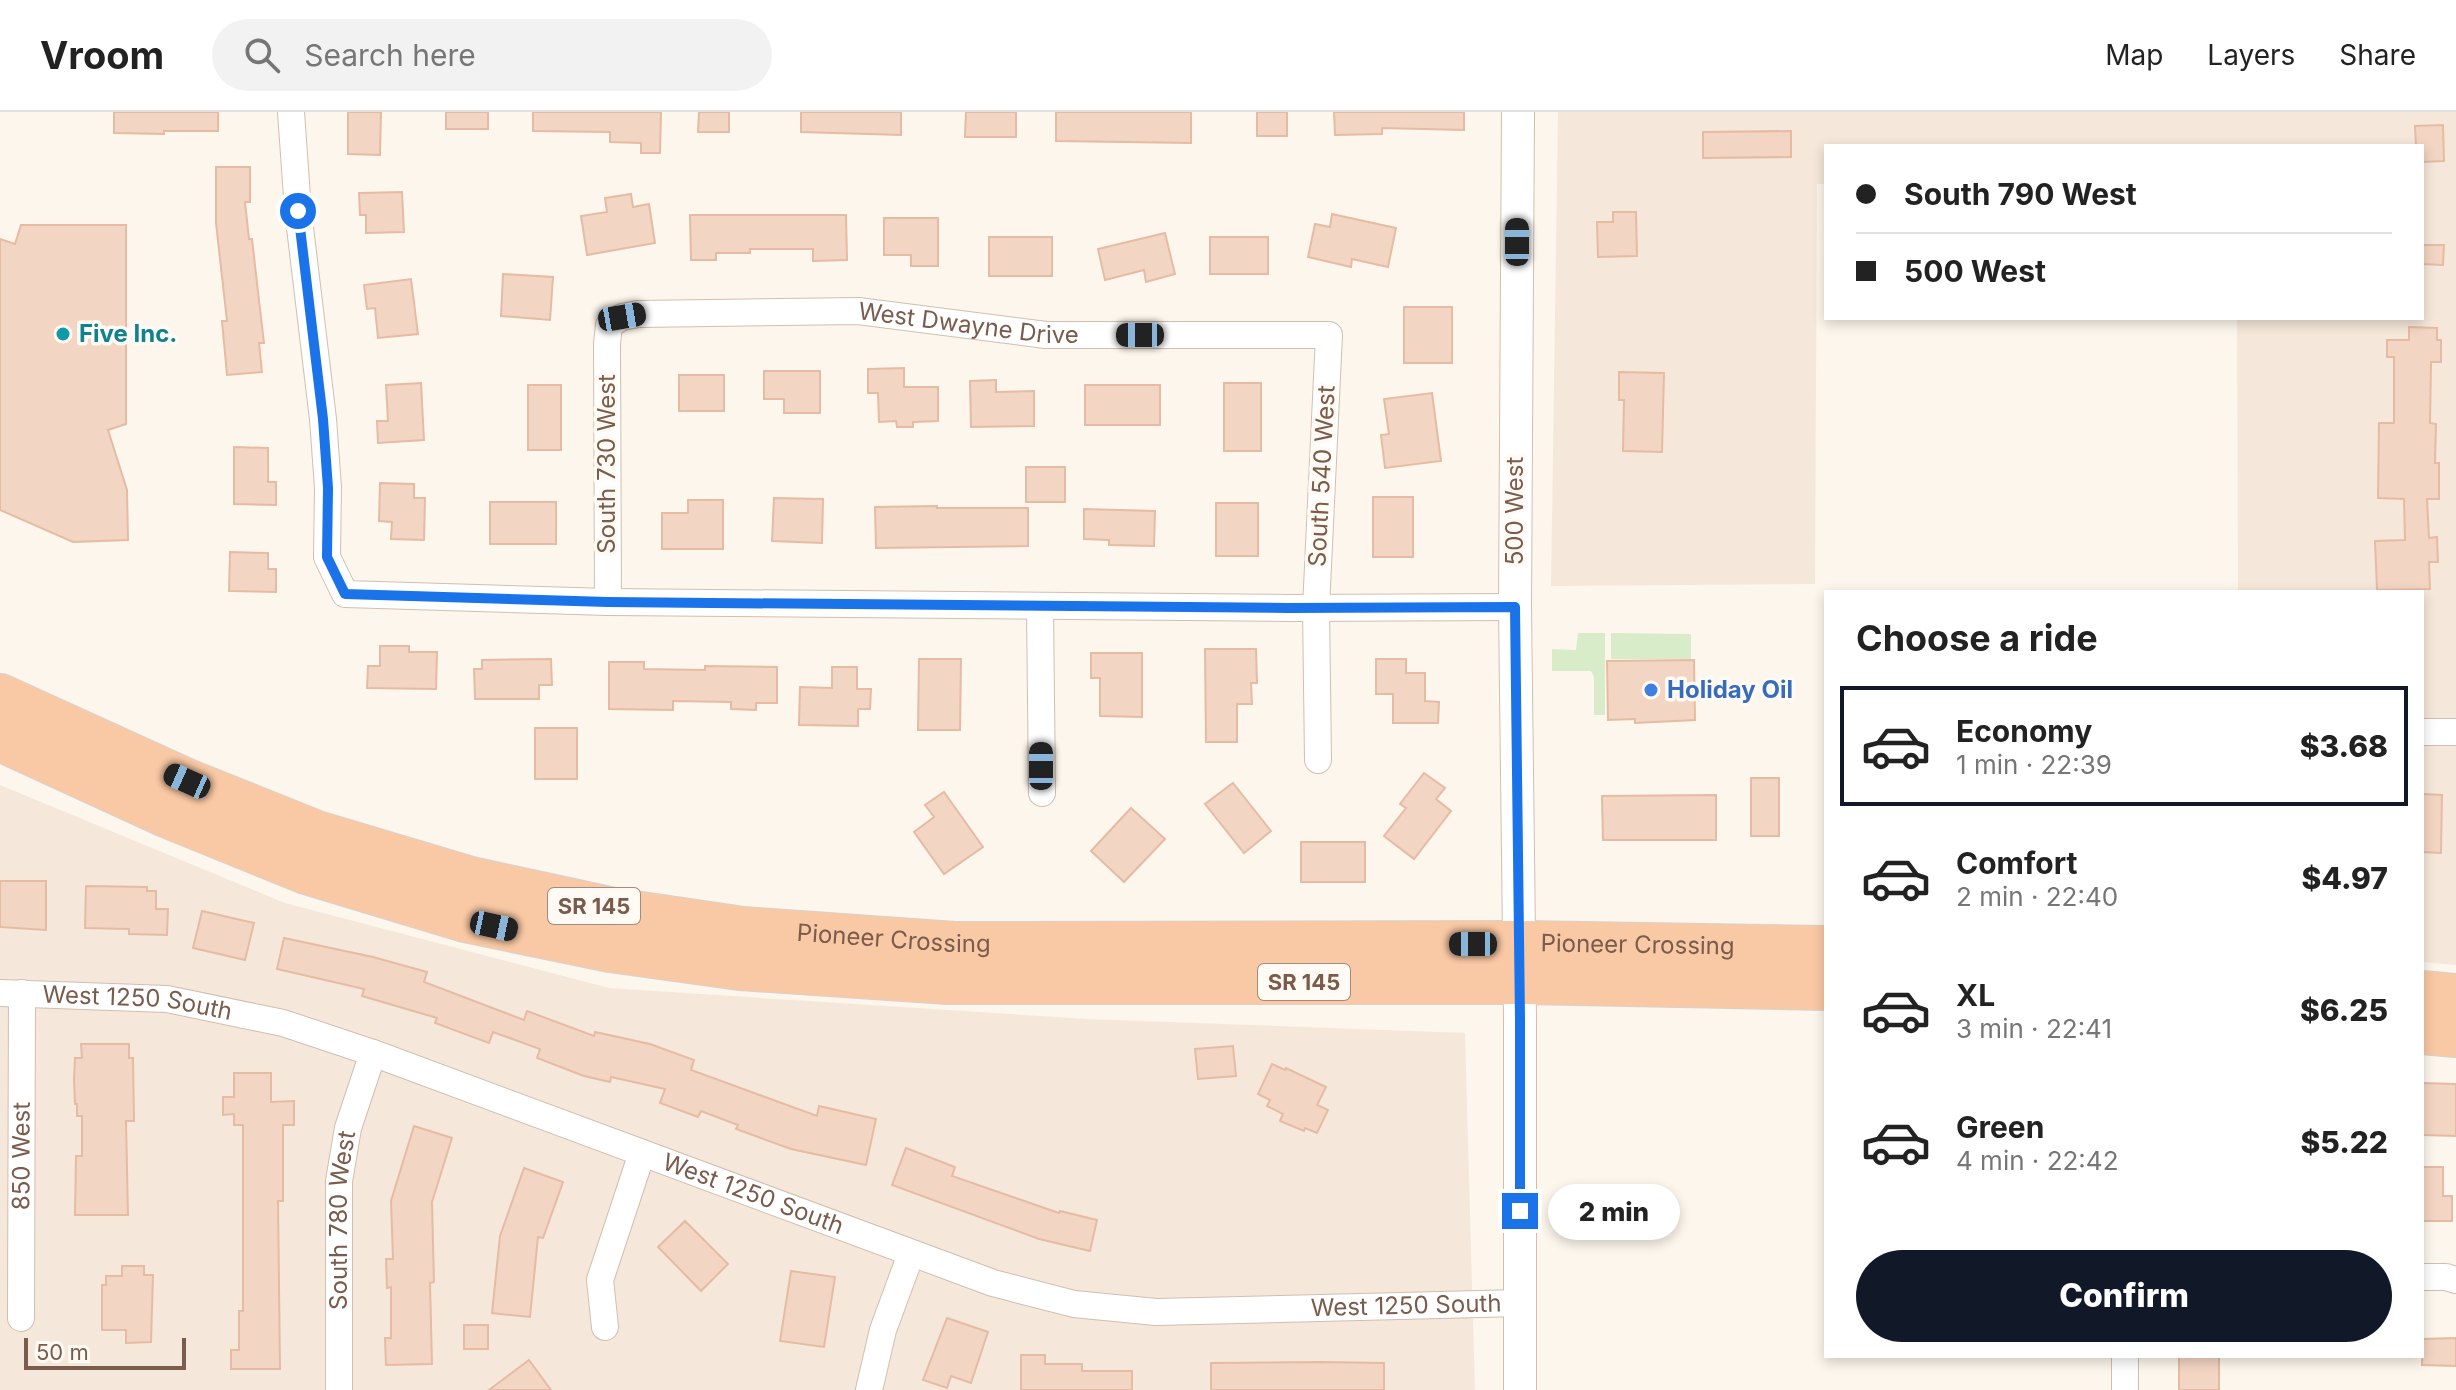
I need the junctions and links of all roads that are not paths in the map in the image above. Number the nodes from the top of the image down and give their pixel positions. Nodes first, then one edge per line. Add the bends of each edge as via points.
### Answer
1 (291, 112) edge
2 (1518, 112) edge
3 (609, 325) joint
4 (1329, 335) joint
5 (608, 602) junction
6 (1040, 606) junction
7 (1515, 607) junction
8 (1316, 608) junction
9 (0, 696) edge
10 (2424, 732) edge
11 (2456, 732) edge
12 (0, 739) edge
13 (1318, 760) dead end
14 (1042, 793) dead end
15 (1824, 948) edge
16 (1519, 962) junction
17 (1824, 988) edge
18 (11, 993) edge
19 (2424, 993) edge
20 (2456, 996) edge
21 (2424, 1032) edge
22 (2456, 1035) edge
23 (373, 1053) junction
24 (642, 1153) junction
25 (911, 1254) junction
26 (2424, 1277) edge
27 (2456, 1280) edge
28 (1520, 1303) junction
29 (21, 1318) dead end
30 (605, 1327) dead end
31 (2125, 1358) edge
32 (339, 1390) edge
33 (869, 1390) edge
34 (1520, 1390) edge
35 (2125, 1390) edge

1 - 5 street via 323,419 327,557 345,594
2 - 7 street, 500 West
3 - 4 street, West Dwayne Drive via 638,314 858,311 1046,335
3 - 5 street, South 730 West
4 - 8 street, South 540 West
5 - 6 street
6 - 8 street
6 - 14 street
7 - 8 street
7 - 16 street, 500 West
8 - 13 street, South 540 West
9 - 16 highway, Pioneer Crossing / SR 145 via 317,833 471,879 614,910 743,929 955,944
10 - 11 street
12 - 16 highway, Pioneer Crossing / SR 145 via 306,872 465,920 610,950 740,968 948,982
15 - 16 highway, Pioneer Crossing / SR 145
16 - 17 highway, Pioneer Crossing / SR 145
16 - 28 street, 500 West
18 - 23 street, West 1250 South via 167,999 283,1023
18 - 29 street, 850 West
19 - 20 highway
21 - 22 highway
23 - 24 street, West 1250 South
23 - 32 street, South 780 West via 348,1128 339,1181
24 - 25 street, West 1250 South
24 - 30 street via 600,1280
25 - 28 street, West 1250 South via 1074,1304 1156,1312
25 - 33 street via 883,1330
26 - 27 street
28 - 34 street, 500 West
31 - 35 street

